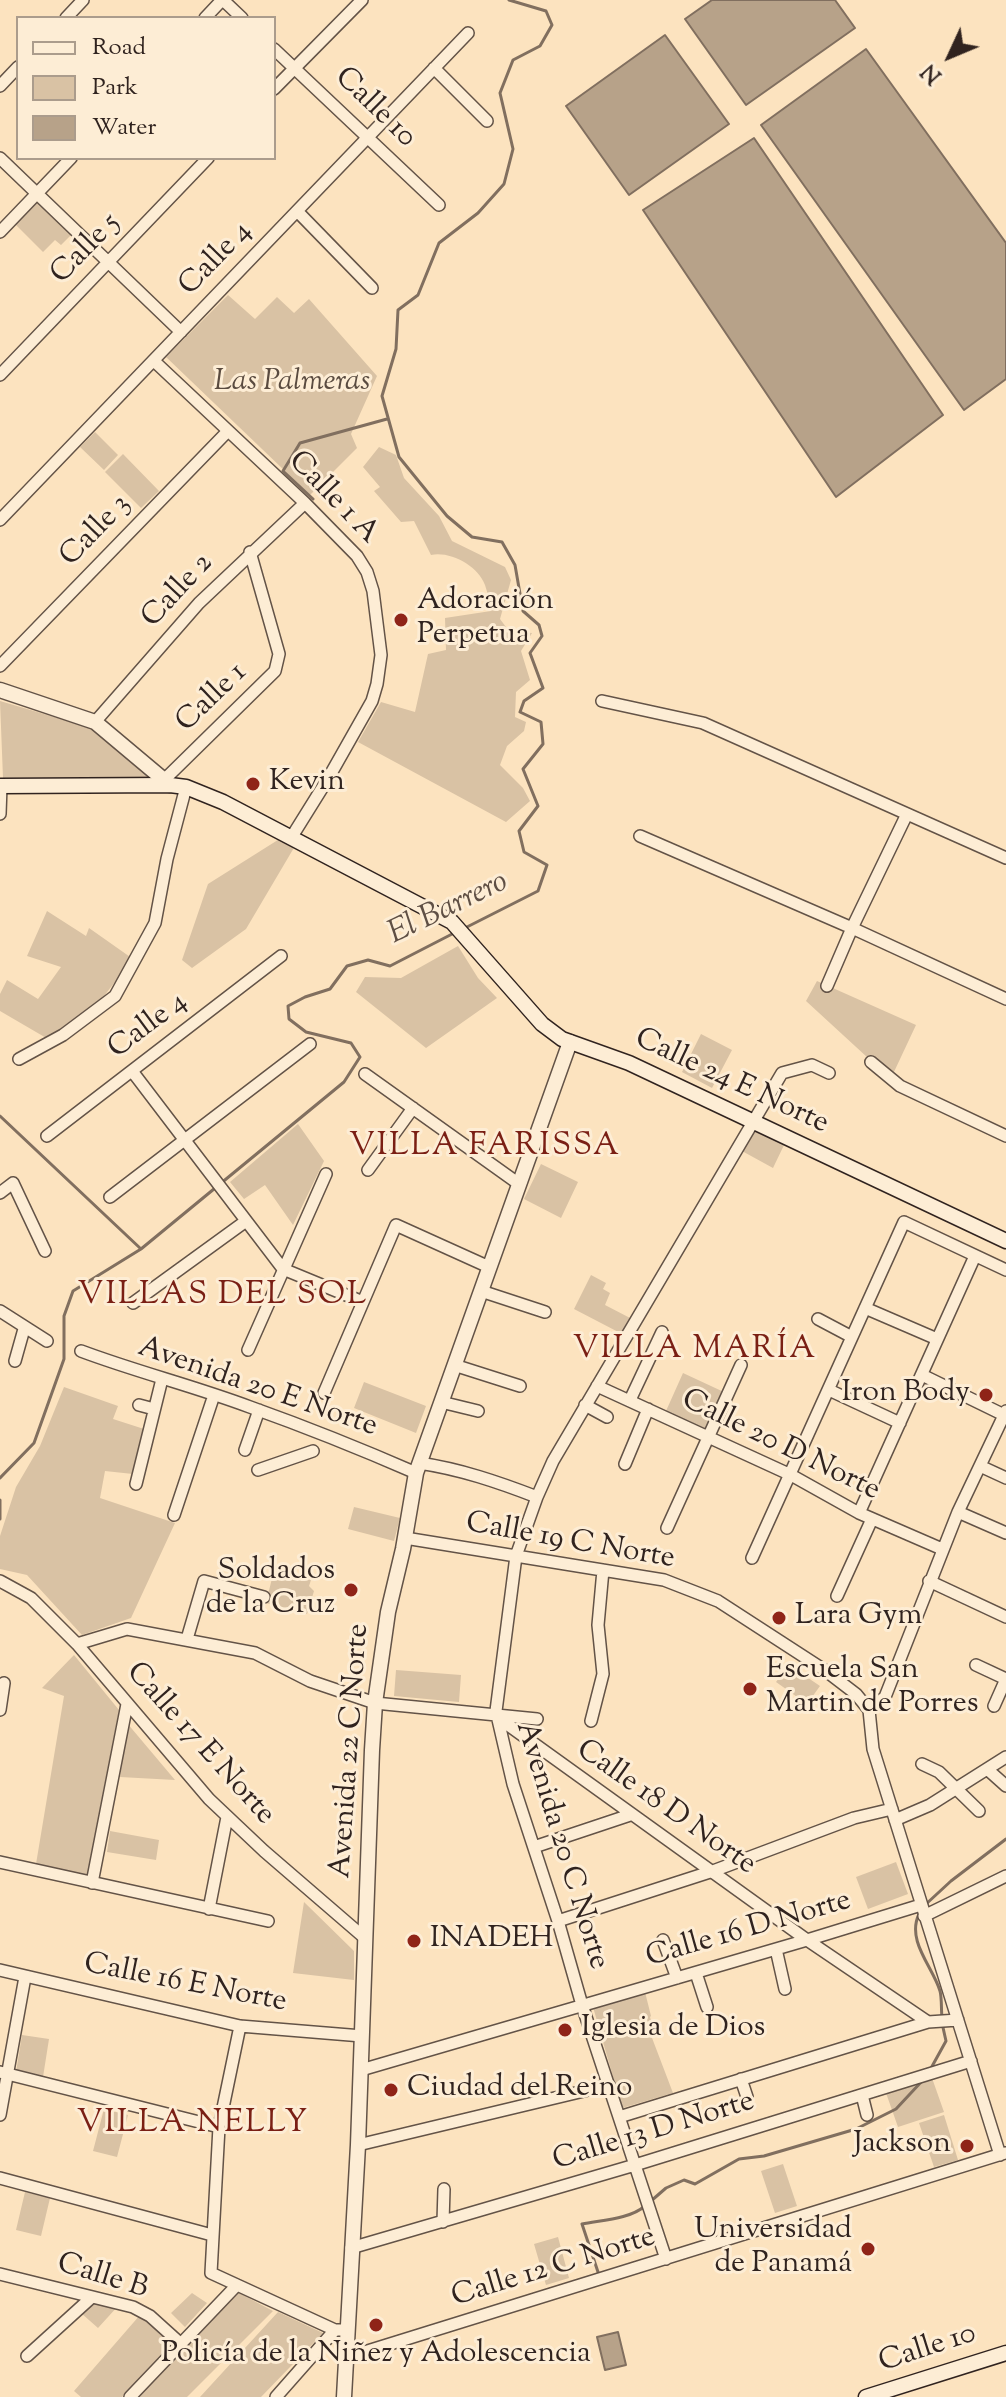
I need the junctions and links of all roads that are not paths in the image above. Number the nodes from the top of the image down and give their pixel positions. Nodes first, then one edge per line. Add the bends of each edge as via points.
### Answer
1 (83, 0) edge
2 (222, 0) edge
3 (362, 0) edge
4 (68, 16) edge
5 (207, 16) edge
6 (240, 16) edge
7 (468, 33) dead end
8 (276, 51) edge
9 (294, 68) junction
10 (434, 68) junction
11 (16, 69) edge
12 (0, 86) edge
13 (276, 87) edge
14 (487, 121) dead end
15 (366, 139) junction
16 (0, 158) edge
17 (69, 160) edge
18 (206, 160) edge
19 (37, 194) junction
20 (439, 205) dead end
21 (297, 211) junction
22 (0, 232) edge
23 (108, 263) junction
24 (372, 288) dead end
25 (181, 332) junction
26 (154, 361) junction
27 (0, 375) edge
28 (228, 431) junction
29 (305, 503) junction
30 (0, 520) edge
31 (250, 552) junction
32 (0, 666) edge
33 (0, 690) edge
34 (602, 701) dead end
35 (95, 722) junction
36 (167, 783) junction
37 (1, 786) edge
38 (186, 787) junction
39 (0, 814) edge
40 (907, 814) junction
41 (640, 836) dead end
42 (291, 838) junction
43 (1006, 858) edge
44 (852, 928) junction
45 (281, 956) dead end
46 (827, 986) dead end
47 (1006, 999) edge
48 (570, 1042) junction
49 (310, 1044) dead end
50 (19, 1059) dead end
51 (871, 1062) dead end
52 (132, 1071) junction
53 (829, 1073) dead end
54 (365, 1074) dead end
55 (413, 1108) junction
56 (753, 1121) junction
57 (47, 1136) dead end
58 (1006, 1136) edge
59 (184, 1139) junction
60 (368, 1170) dead end
61 (326, 1174) dead end
62 (519, 1184) junction
63 (0, 1193) edge
64 (110, 1197) dead end
65 (246, 1221) junction
66 (1006, 1241) edge
67 (45, 1251) dead end
68 (975, 1256) junction
69 (489, 1267) junction
70 (283, 1269) junction
71 (1006, 1270) edge
72 (481, 1291) junction
73 (363, 1302) junction
74 (133, 1303) dead end
75 (865, 1308) junction
76 (0, 1311) edge
77 (545, 1312) dead end
78 (818, 1319) dead end
79 (24, 1329) junction
80 (662, 1332) dead end
81 (852, 1337) junction
82 (937, 1339) junction
83 (47, 1341) dead end
84 (248, 1350) dead end
85 (81, 1351) dead end
86 (15, 1361) dead end
87 (454, 1365) junction
88 (741, 1365) dead end
89 (922, 1375) junction
90 (162, 1379) junction
91 (520, 1386) dead end
92 (597, 1386) junction
93 (829, 1390) junction
94 (324, 1393) dead end
95 (214, 1395) junction
96 (630, 1400) junction
97 (441, 1402) junction
98 (139, 1405) dead end
99 (585, 1405) junction
100 (154, 1409) junction
101 (648, 1409) junction
102 (259, 1410) junction
103 (478, 1411) dead end
104 (1005, 1413) edge
105 (607, 1417) dead end
106 (900, 1423) junction
107 (710, 1436) junction
108 (245, 1450) dead end
109 (313, 1451) dead end
110 (625, 1464) dead end
111 (980, 1466) junction
112 (418, 1468) junction
113 (258, 1470) dead end
114 (791, 1475) junction
115 (1006, 1478) edge
116 (136, 1484) dead end
117 (537, 1497) junction
118 (958, 1512) junction
119 (859, 1513) junction
120 (174, 1515) dead end
121 (872, 1519) junction
122 (667, 1528) dead end
123 (1006, 1533) edge
124 (405, 1538) junction
125 (942, 1549) junction
126 (516, 1556) junction
127 (752, 1558) dead end
128 (603, 1570) junction
129 (0, 1581) edge
130 (929, 1581) junction
131 (837, 1596) dead end
132 (264, 1597) dead end
133 (1006, 1617) edge
134 (187, 1639) junction
135 (77, 1644) junction
136 (976, 1665) dead end
137 (1006, 1679) edge
138 (4, 1683) dead end
139 (375, 1703) junction
140 (127, 1704) junction
141 (994, 1706) dead end
142 (0, 1710) edge
143 (869, 1710) junction
144 (496, 1716) junction
145 (537, 1719) dead end
146 (591, 1721) dead end
147 (1006, 1757) edge
148 (922, 1764) dead end
149 (987, 1769) junction
150 (1006, 1786) edge
151 (955, 1789) junction
152 (979, 1811) dead end
153 (894, 1814) junction
154 (630, 1815) junction
155 (227, 1817) junction
156 (534, 1847) junction
157 (0, 1862) edge
158 (713, 1871) junction
159 (1006, 1876) edge
160 (92, 1883) junction
161 (209, 1909) junction
162 (923, 1911) junction
163 (268, 1921) dead end
164 (558, 1921) junction
165 (366, 1939) junction
166 (663, 1940) dead end
167 (807, 1940) junction
168 (776, 1949) junction
169 (0, 1970) edge
170 (696, 1973) junction
171 (25, 1977) junction
172 (677, 1978) junction
173 (785, 1989) dead end
174 (582, 2005) junction
175 (707, 2007) dead end
176 (958, 2020) junction
177 (928, 2022) junction
178 (240, 2026) junction
179 (362, 2036) junction
180 (971, 2061) junction
181 (361, 2070) junction
182 (4, 2073) edge
183 (741, 2079) junction
184 (609, 2085) junction
185 (862, 2095) junction
186 (747, 2097) dead end
187 (0, 2115) edge
188 (867, 2115) dead end
189 (619, 2117) junction
190 (219, 2127) junction
191 (358, 2145) junction
192 (1003, 2154) edge
193 (635, 2165) junction
194 (0, 2178) edge
195 (444, 2189) dead end
196 (443, 2222) junction
197 (212, 2235) junction
198 (351, 2248) junction
199 (666, 2259) junction
200 (0, 2274) edge
201 (237, 2285) junction
202 (92, 2297) junction
203 (340, 2330) junction
204 (181, 2344) junction
205 (1006, 2353) edge
206 (27, 2356) dead end
207 (345, 2358) junction
208 (130, 2397) edge
209 (276, 2397) edge
210 (344, 2397) edge
211 (866, 2397) edge

1 - 4 street
2 - 5 street
2 - 6 street
3 - 9 street
7 - 10 street, Calle 4
8 - 9 street, Calle 10
9 - 13 street
9 - 15 street, Calle 10
10 - 14 street
10 - 15 street, Calle 4
11 - 12 street
15 - 20 street, Calle 10
15 - 21 street, Calle 4
16 - 19 street
17 - 19 street
18 - 23 street, Calle 5
19 - 22 street
19 - 23 street
21 - 24 street
21 - 25 street, Calle 4
23 - 25 street
23 - 27 street, Calle 5
25 - 26 street, Calle 4
26 - 28 street, Calle 1 A
26 - 30 street, Calle 4
28 - 29 street, Calle 1 A
28 - 32 street, Calle 3
29 - 31 street, Calle 2
29 - 42 street, Calle 1 A via 367,572 381,670 372,701
31 - 35 street, Calle 2
31 - 36 street, Calle 1 via 279,654 275,671
33 - 35 street
34 - 40 street via 703,723
35 - 36 street
36 - 37 street
36 - 38 street, Calle 24 E Norte
37 - 39 street
38 - 42 street, Calle 24 E Norte
38 - 50 street via 155,923 115,996 63,1035
40 - 43 street
40 - 44 street
41 - 44 street
42 - 48 street, Calle 24 E Norte via 460,930 542,1024
44 - 46 street
44 - 47 street
45 - 52 street, Calle 4
48 - 56 street, Calle 24 E Norte via 629,1063
48 - 62 street, Avenida 22 C Norte
49 - 59 street
51 - 58 street via 900,1086
52 - 57 street, Calle 4
52 - 59 street
53 - 56 street, Avenida 20 C Norte via 812,1065 782,1073
54 - 55 street
55 - 60 street
55 - 62 street
56 - 66 street, Calle 24 E Norte
56 - 92 street, Avenida 20 C Norte
59 - 64 street
59 - 65 street
61 - 70 street
62 - 69 street, Avenida 22 C Norte
63 - 67 street via 13,1183
65 - 70 street
65 - 74 street
68 - 71 street
68 - 75 street via 904,1222
68 - 82 street
69 - 72 street, Avenida 22 C Norte
69 - 73 street via 396,1225
70 - 73 street
70 - 84 street
72 - 77 street
72 - 87 street, Avenida 22 C Norte
73 - 94 street
75 - 81 street
75 - 82 street
76 - 79 street
78 - 81 street
79 - 83 street
79 - 86 street
80 - 96 street
81 - 93 street
82 - 89 street
85 - 90 street, Avenida 20 E Norte
87 - 91 street
87 - 97 street, Avenida 22 C Norte
88 - 107 street
89 - 104 street
89 - 106 street
90 - 95 street, Avenida 20 E Norte
90 - 100 street
92 - 96 street, Calle 20 D Norte
92 - 99 street, Avenida 20 C Norte
93 - 106 street
93 - 114 street
95 - 102 street, Avenida 20 E Norte
95 - 120 street
96 - 101 street, Calle 20 D Norte
97 - 103 street
97 - 112 street, Avenida 22 C Norte
98 - 100 street
99 - 105 street
99 - 117 street, Avenida 20 C Norte
100 - 116 street
101 - 107 street, Calle 20 D Norte
101 - 110 street
102 - 108 street
102 - 112 street, Avenida 20 E Norte
104 - 111 street
106 - 119 street
107 - 114 street, Calle 20 D Norte
107 - 122 street
109 - 113 street
111 - 115 street
111 - 118 street
112 - 117 street, Avenida 20 E Norte via 449,1467
112 - 124 street, Avenida 22 C Norte
114 - 119 street, Calle 20 D Norte
114 - 127 street
117 - 126 street, Avenida 20 C Norte
118 - 123 street
118 - 125 street
119 - 121 street, Calle 20 D Norte
121 - 125 street, Calle 20 D Norte
121 - 131 street
124 - 126 street, Calle 19 C Norte
124 - 139 street, Avenida 22 C Norte
125 - 130 street
126 - 128 street, Calle 19 C Norte
126 - 144 street, Avenida 20 C Norte
128 - 143 street, Calle 19 C Norte via 664,1580 718,1601 826,1671
128 - 146 street via 598,1625 603,1674
129 - 135 street, Calle 17 E Norte via 31,1598
130 - 133 street
130 - 143 street via 885,1697
132 - 134 street via 204,1581
134 - 135 street via 127,1629
134 - 139 street via 255,1653 310,1681
135 - 140 street, Calle 17 E Norte
136 - 137 street
137 - 141 street
138 - 142 street
139 - 144 street
139 - 165 street, Avenida 22 C Norte
140 - 155 street, Calle 17 E Norte
140 - 160 street
143 - 153 street via 873,1749
144 - 145 street
144 - 154 street, Calle 18 D Norte
144 - 156 street, Avenida 20 C Norte
147 - 149 street
148 - 151 street
149 - 150 street
149 - 151 street
151 - 152 street
151 - 153 street via 930,1805
153 - 158 street via 811,1833
153 - 162 street
154 - 156 street
154 - 158 street, Calle 18 D Norte
155 - 161 street
155 - 165 street, Calle 17 E Norte
156 - 164 street, Avenida 20 C Norte
157 - 160 street
158 - 164 street
158 - 167 street, Calle 18 D Norte
159 - 162 street, Calle 16 D Norte
160 - 161 street
161 - 163 street
162 - 167 street, Calle 16 D Norte
162 - 176 street
164 - 174 street, Avenida 20 C Norte
165 - 179 street, Avenida 22 C Norte
166 - 172 street
167 - 168 street, Calle 16 D Norte
167 - 177 street, Calle 18 D Norte
168 - 170 street, Calle 16 D Norte
168 - 173 street
169 - 171 street, Calle 16 E Norte
170 - 172 street, Calle 16 D Norte
170 - 175 street
171 - 178 street, Calle 16 E Norte
171 - 182 street
172 - 174 street, Calle 16 D Norte
174 - 181 street, Calle 16 D Norte
174 - 184 street, Avenida 20 C Norte
176 - 177 street
176 - 180 street
177 - 183 street
178 - 179 street, Calle 16 E Norte
178 - 190 street
179 - 181 street, Avenida 22 C Norte
180 - 185 street, Calle 13 D Norte
180 - 192 street
181 - 191 street, Avenida 22 C Norte
182 - 187 street
182 - 190 street
183 - 186 street
183 - 189 street
184 - 189 street, Avenida 20 C Norte
184 - 191 street
185 - 188 street
185 - 193 street, Calle 13 D Norte
189 - 193 street, Avenida 20 C Norte
190 - 197 street
191 - 198 street, Avenida 22 C Norte
192 - 199 street, Calle 12 C Norte
193 - 196 street, Calle 13 D Norte
193 - 199 street, Avenida 20 C Norte
194 - 197 street
195 - 196 street
196 - 198 street, Calle 13 D Norte
197 - 201 street via 211,2273
198 - 203 street, Avenida 22 C Norte
199 - 207 street, Calle 12 C Norte
200 - 202 street, Calle B
201 - 203 street
201 - 204 street
202 - 204 street, Calle B via 133,2307
202 - 206 street
203 - 207 street, Avenida 22 C Norte
203 - 209 street
204 - 208 street
205 - 211 street, Calle 10
207 - 210 street, Avenida 22 C Norte

